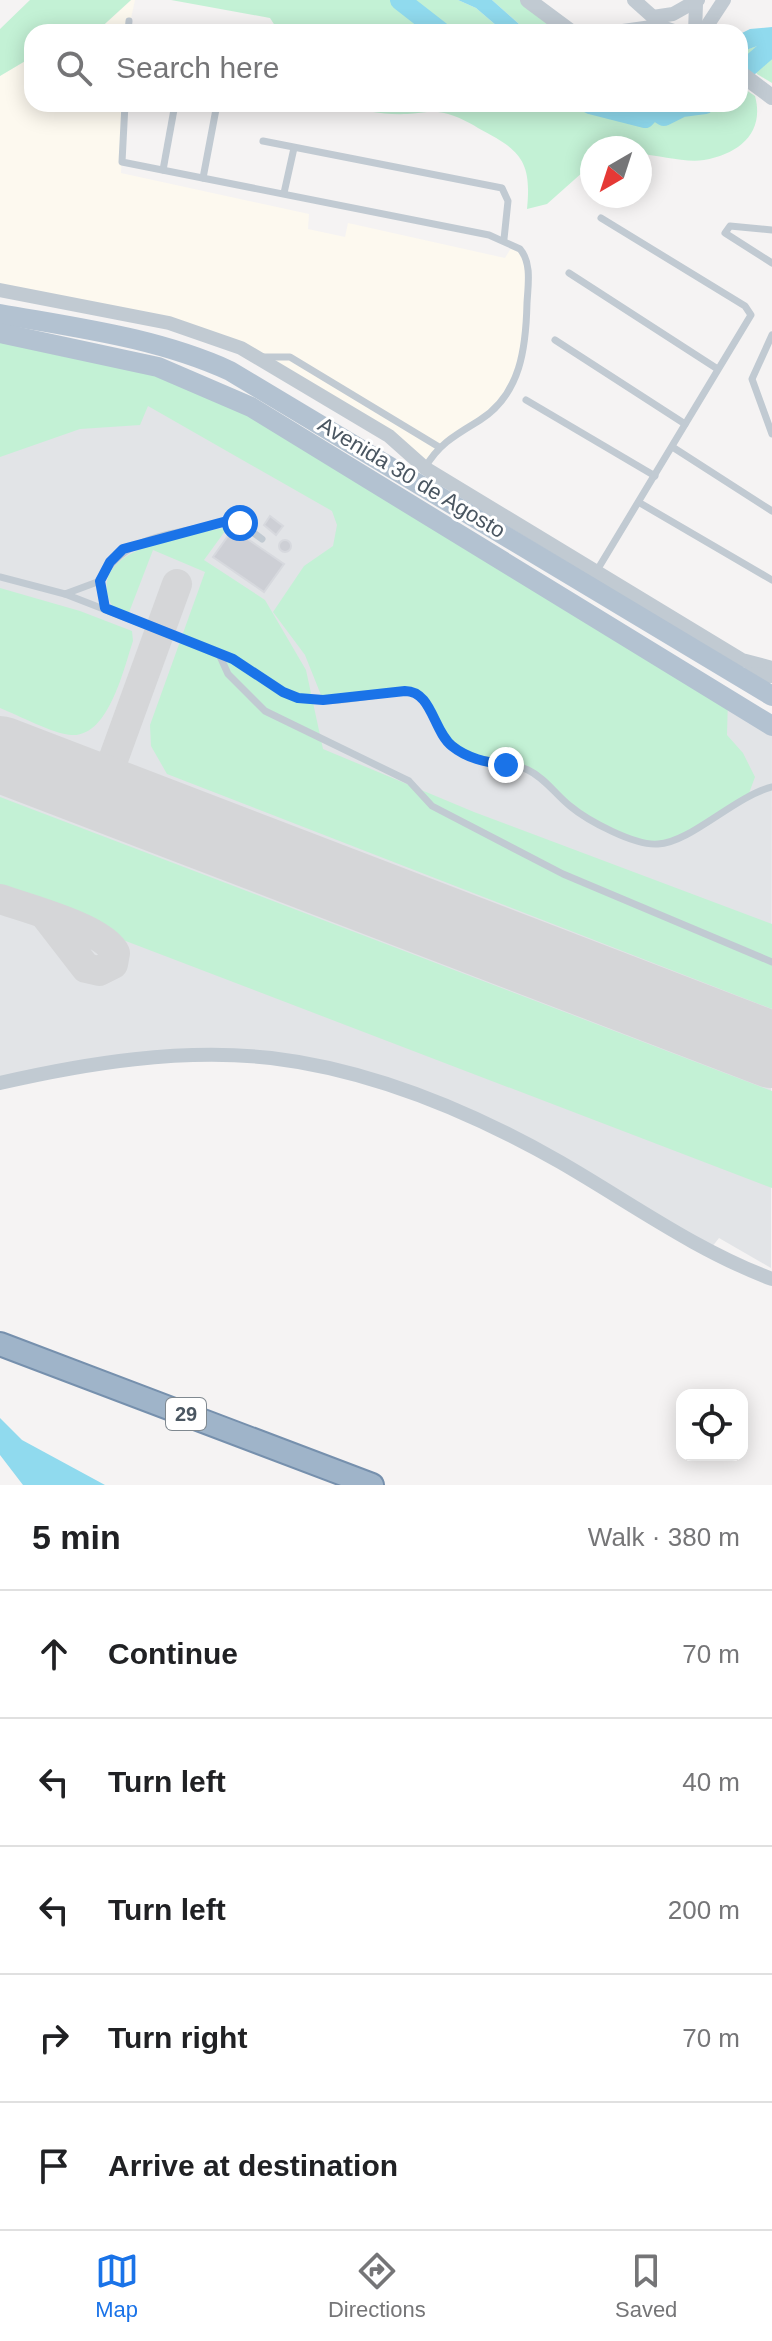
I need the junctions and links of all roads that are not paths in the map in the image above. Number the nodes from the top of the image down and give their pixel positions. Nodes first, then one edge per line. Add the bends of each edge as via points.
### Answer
1 (528, 0) edge
2 (634, 0) edge
3 (724, 0) edge
4 (697, 2) edge
5 (129, 21) dead end
6 (650, 23) junction
7 (129, 24) edge
8 (559, 24) edge
9 (647, 24) edge
10 (696, 24) edge
11 (708, 24) edge
12 (748, 79) edge
13 (772, 97) edge
14 (125, 112) edge
15 (174, 112) edge
16 (215, 112) edge
17 (263, 141) dead end
18 (294, 148) junction
19 (163, 170) junction
20 (203, 178) junction
21 (284, 193) junction
22 (601, 218) dead end
23 (772, 230) edge
24 (504, 239) junction
25 (772, 263) edge
26 (569, 273) dead end
27 (0, 290) edge
28 (0, 314) edge
29 (0, 333) edge
30 (772, 335) edge
31 (555, 340) dead end
32 (256, 356) junction
33 (716, 368) junction
34 (230, 371) junction
35 (526, 400) dead end
36 (685, 424) junction
37 (772, 434) edge
38 (439, 447) junction
39 (674, 448) junction
40 (422, 475) junction
41 (655, 476) junction
42 (640, 503) junction
43 (772, 511) edge
44 (262, 539) dead end
45 (596, 572) junction
46 (0, 577) edge
47 (772, 580) edge
48 (100, 581) junction
49 (65, 594) junction
50 (105, 608) junction
51 (219, 654) junction
52 (772, 668) edge
53 (772, 675) edge
54 (739, 676) junction
55 (772, 696) edge
56 (772, 726) edge
57 (772, 787) edge
58 (772, 962) edge
59 (0, 1083) edge
60 (772, 1279) edge
61 (0, 1344) edge
62 (372, 1485) edge

1 - 8 street
2 - 6 street
3 - 11 street
4 - 6 street
4 - 10 street
5 - 7 lane
6 - 9 street
12 - 13 street
14 - 19 lane via 122,162
15 - 19 lane
16 - 20 lane
17 - 18 lane
18 - 21 lane
18 - 24 lane via 502,188 508,196
19 - 20 lane
20 - 21 lane
21 - 24 lane
22 - 33 lane via 748,308 750,317
23 - 25 lane via 730,226 725,233
24 - 38 lane via 520,249 527,263 522,359 494,410
26 - 33 lane
27 - 32 street via 169,323
28 - 34 main road, Avenida 30 de Agosto via 131,338
29 - 56 main road, Avenida 30 de Agosto via 158,367 251,407
30 - 37 lane via 752,379
31 - 36 lane
32 - 34 street
32 - 38 lane via 290,357
32 - 40 street via 389,436
33 - 36 lane
34 - 40 main road, Avenida 30 de Agosto
35 - 41 lane
36 - 39 lane
38 - 40 lane
39 - 41 lane
39 - 43 lane
40 - 45 street
40 - 54 main road, Avenida 30 de Agosto
41 - 42 lane
42 - 45 lane
42 - 47 lane
44 - 48 lane via 240,523 227,521 131,545 116,555
45 - 52 street via 742,660
46 - 49 lane
48 - 49 lane
48 - 50 lane
49 - 50 lane
50 - 51 lane
51 - 57 lane via 298,698 417,693 439,734 464,754 528,770 583,816 647,844 673,841
51 - 58 lane via 228,674 265,711 409,781 432,806 563,874
53 - 54 street
54 - 55 main road, Avenida 30 de Agosto
59 - 60 street via 86,1065 189,1057 270,1058 330,1069 426,1098 502,1131 708,1252
61 - 62 highway, 29

